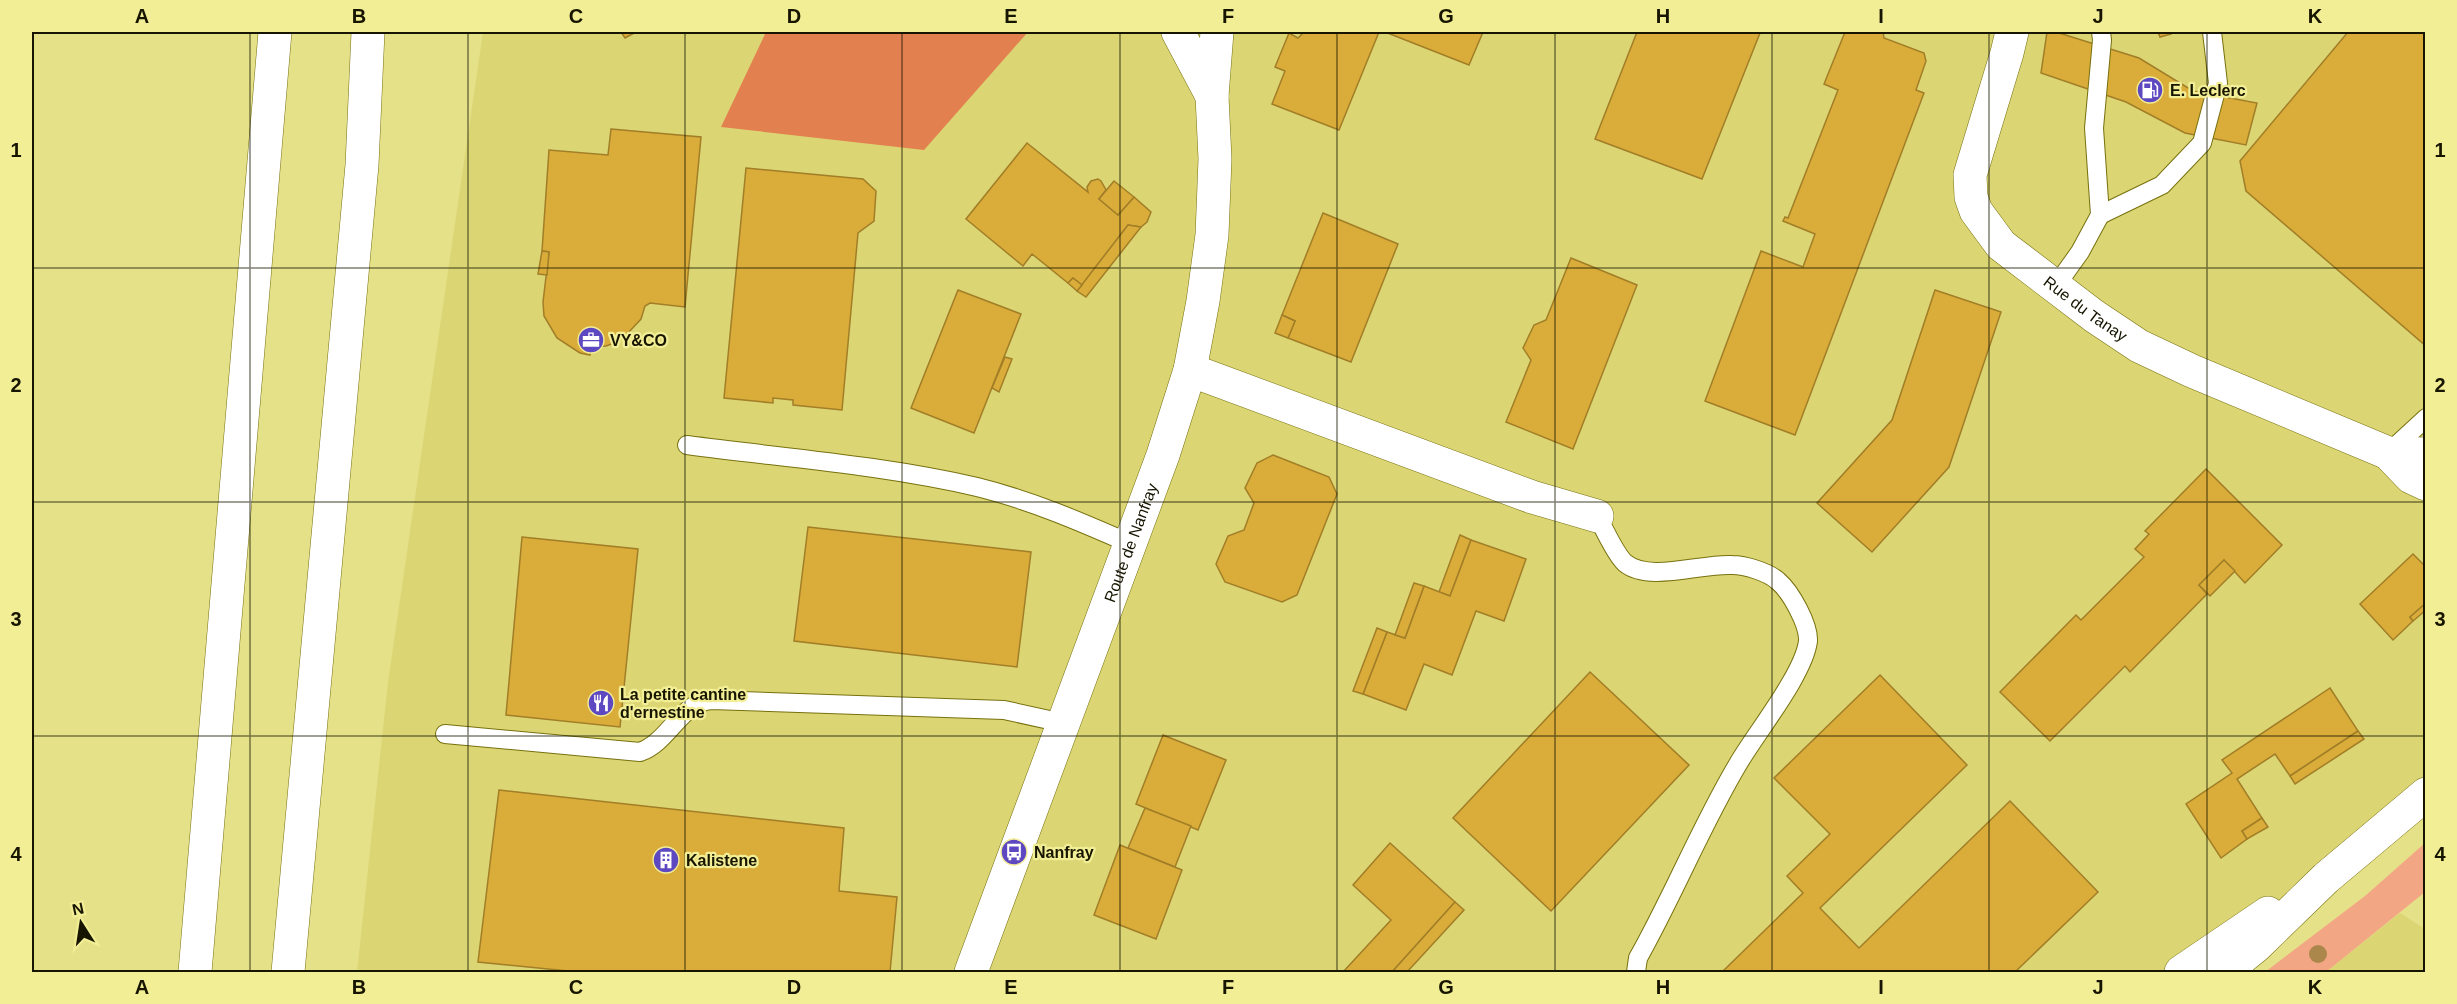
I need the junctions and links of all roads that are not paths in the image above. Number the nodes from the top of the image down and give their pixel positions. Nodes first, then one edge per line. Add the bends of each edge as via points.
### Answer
1 (275, 32) edge
2 (368, 32) edge
3 (1178, 32) edge
4 (1218, 32) edge
5 (2012, 32) edge
6 (2101, 32) edge
7 (2212, 32) edge
8 (1212, 96) junction
9 (2100, 215) junction
10 (2055, 287) junction
11 (1190, 370) junction
12 (2426, 418) edge
13 (687, 445) dead end
14 (2388, 453) junction
15 (2426, 454) edge
16 (2426, 484) edge
17 (1597, 516) joint
18 (1131, 544) junction
19 (1063, 723) junction
20 (444, 734) dead end
21 (2426, 794) edge
22 (2326, 878) junction
23 (195, 972) edge
24 (288, 972) edge
25 (971, 972) edge
26 (1636, 972) edge
27 (2181, 972) edge
28 (2224, 972) edge

1 - 23 main road
2 - 24 main road via 362,165
3 - 8 main road, Route de Nanfray
4 - 8 main road, Route de Nanfray
5 - 10 main road, Rue du Tanay via 1972,165 1971,197 1983,223 2001,245
6 - 9 lane via 2094,128
7 - 9 lane via 2218,83 2202,143 2162,185
8 - 11 main road, Route de Nanfray via 1214,205
9 - 10 lane
10 - 14 main road, Rue du Tanay via 2139,346
11 - 17 main road via 1532,497
11 - 18 main road, Route de Nanfray via 1179,412
12 - 14 lane
13 - 18 lane via 872,467 978,488 1070,518
14 - 15 main road
14 - 16 main road via 2411,477
17 - 26 lane via 1624,562 1638,570 1733,565 1778,581 1803,620 1808,640 1802,662 1706,821 1638,958
18 - 19 main road, Route de Nanfray
19 - 20 lane via 1004,710 711,700 696,704 657,743 640,752
19 - 25 main road, Route de Nanfray
21 - 22 main road
22 - 27 main road
22 - 28 main road

